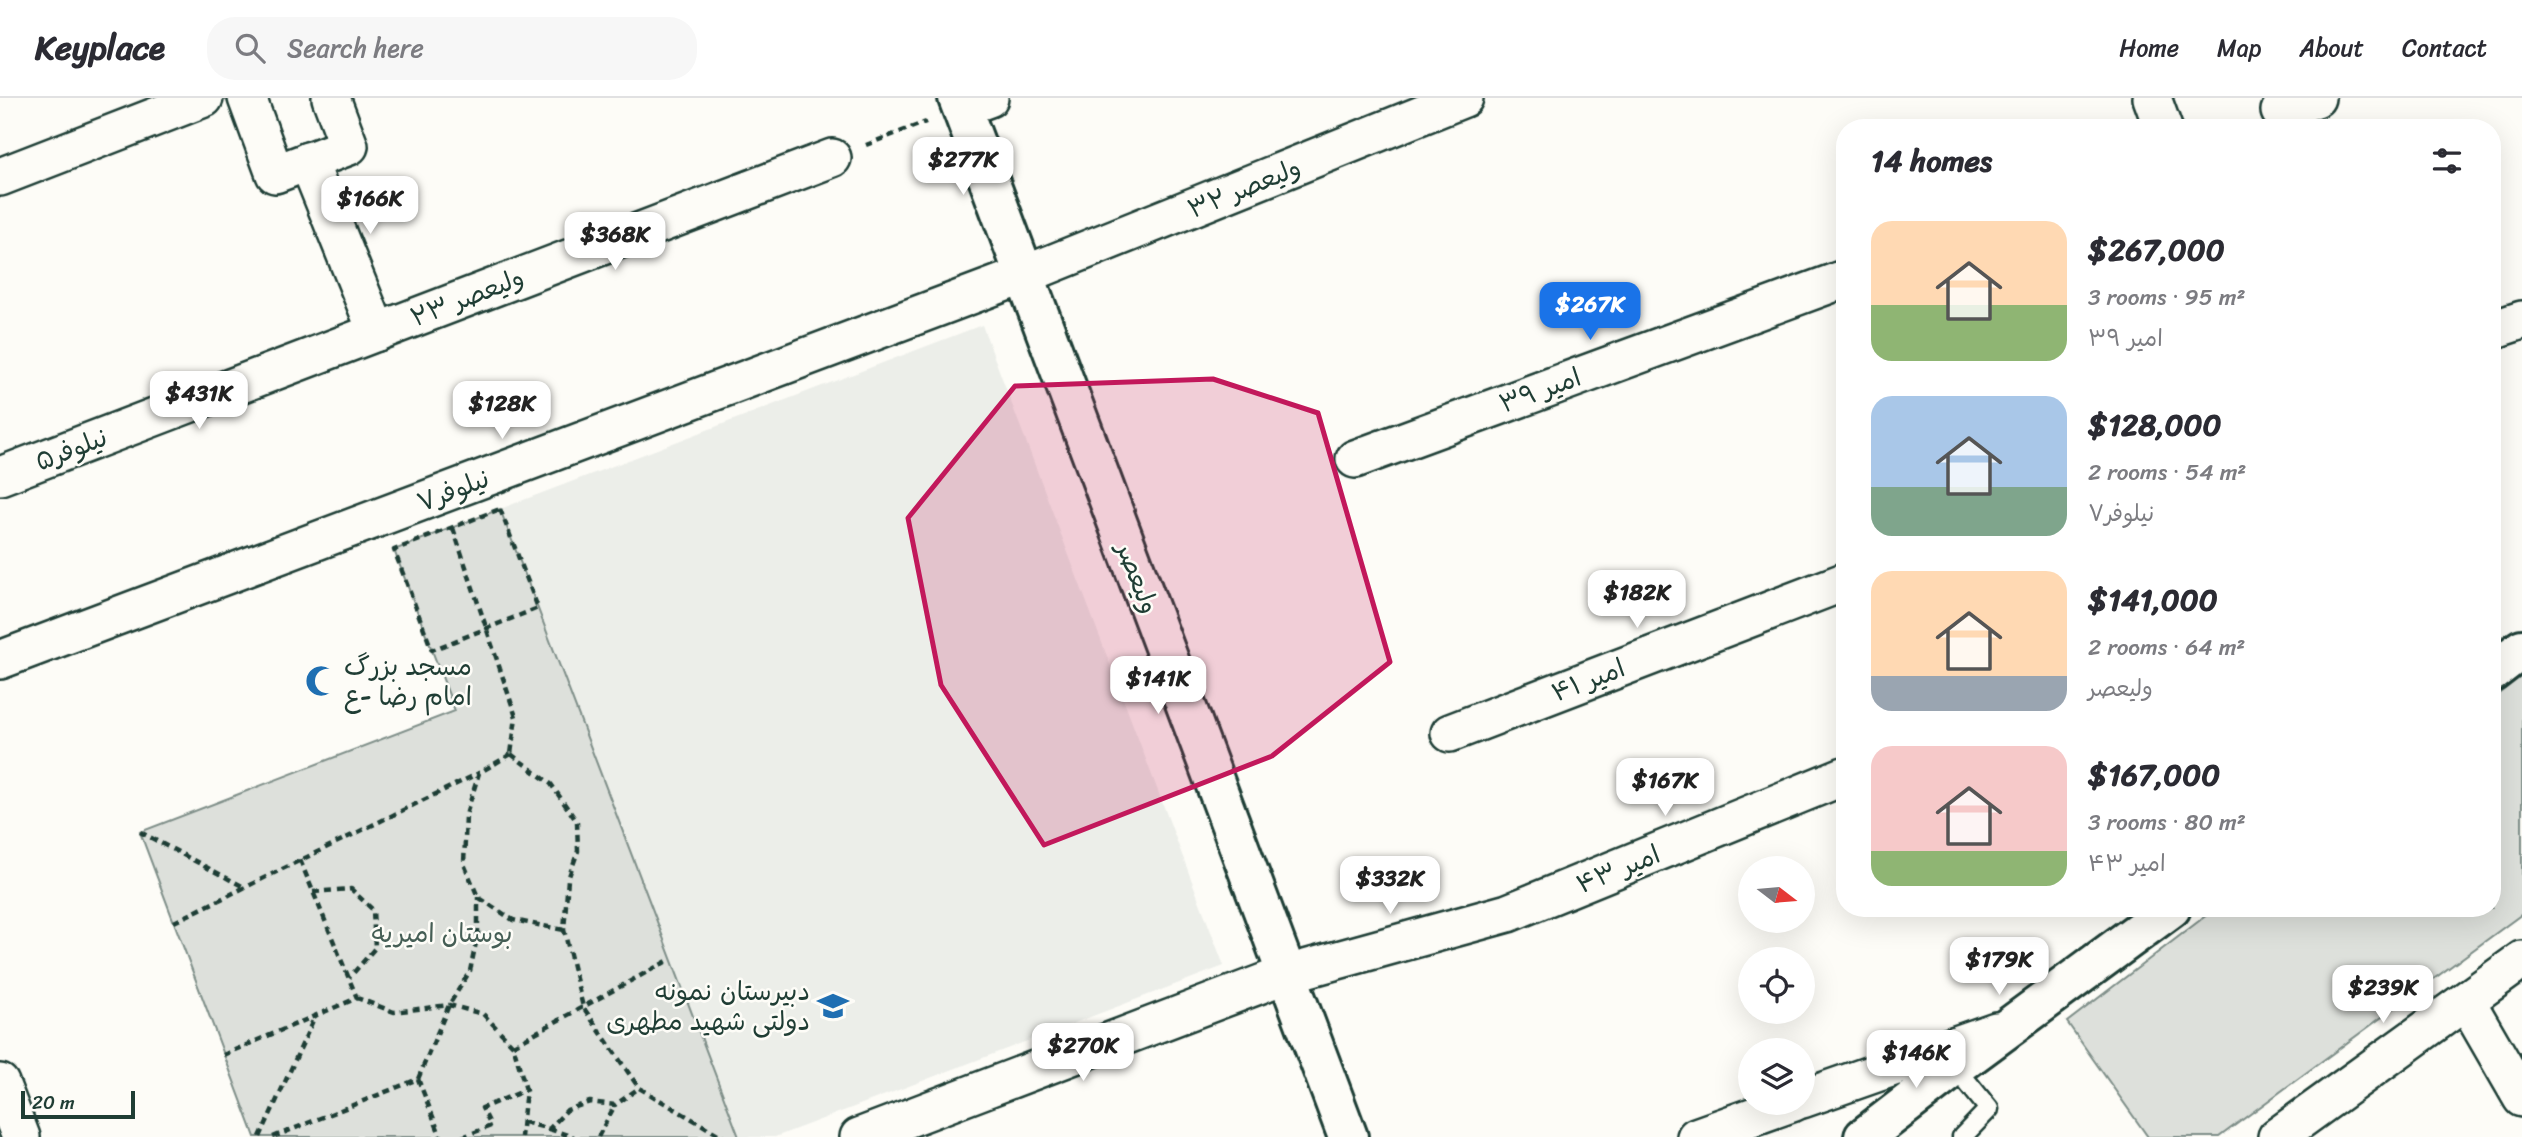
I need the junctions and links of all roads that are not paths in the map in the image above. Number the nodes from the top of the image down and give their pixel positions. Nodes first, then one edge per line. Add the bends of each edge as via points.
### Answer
1 (204, 98) edge
2 (247, 98) edge
3 (331, 98) edge
4 (1464, 98) edge
5 (2152, 98) edge
6 (2316, 98) edge
7 (970, 101) edge
8 (2280, 111) dead end
9 (2160, 119) edge
10 (832, 158) road end
11 (308, 161) junction
12 (0, 177) edge
13 (1024, 275) junction
14 (1836, 282) edge
15 (2522, 320) edge
16 (2501, 328) edge
17 (377, 332) junction
18 (1355, 459) dead end
19 (0, 476) edge
20 (1836, 585) edge
21 (2522, 649) edge
22 (0, 660) edge
23 (2501, 665) edge
24 (1450, 733) dead end
25 (1836, 779) edge
26 (2159, 917) edge
27 (2522, 960) edge
28 (1287, 974) junction
29 (2466, 1001) junction
30 (2010, 1027) junction
31 (1955, 1067) junction
32 (0, 1083) edge
33 (1815, 1094) edge
34 (2522, 1098) edge
35 (1758, 1115) edge
36 (20, 1137) edge
37 (859, 1137) edge
38 (1348, 1137) edge
39 (1696, 1137) edge
40 (1864, 1137) edge
41 (1962, 1137) edge
42 (2277, 1137) edge

1 - 12 street
2 - 11 street via 275,174
3 - 11 street via 349,146
4 - 13 street, ولیعصر ۳۲
5 - 9 street
6 - 8 street
7 - 13 street, ولیعصر
10 - 17 street, ولیعصر ۲۳
11 - 17 street
13 - 22 street, نیلوفر۷
13 - 28 street, ولیعصر
14 - 18 street, امیر ۳۹
15 - 16 street
17 - 19 street, نیلوفر۵
20 - 24 street, امیر ۴۱
21 - 23 street
25 - 28 street, امیر ۴۳ via 1508,914
26 - 30 street
27 - 29 street
28 - 37 street, امیر ۴۳
28 - 38 street, ولیعصر
29 - 34 street
29 - 42 street
30 - 31 street
30 - 33 street
31 - 40 street
31 - 41 lane via 1989,1109
32 - 36 street
35 - 39 street

